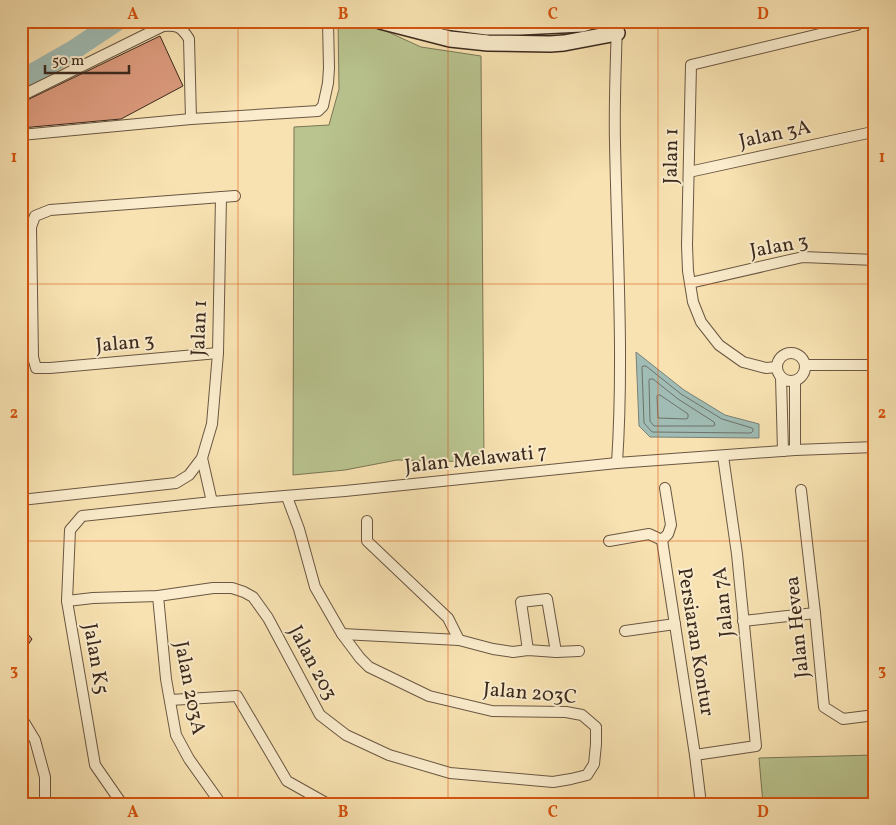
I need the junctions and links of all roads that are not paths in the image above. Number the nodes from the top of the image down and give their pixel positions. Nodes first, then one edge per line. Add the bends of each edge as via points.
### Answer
1 (328, 21) edge
2 (380, 21) edge
3 (440, 21) edge
4 (592, 21) edge
5 (857, 26) dead end
6 (617, 27) edge
7 (21, 96) edge
8 (191, 119) junction
9 (868, 133) dead end
10 (21, 135) edge
11 (689, 172) junction
12 (235, 196) dead end
13 (220, 197) junction
14 (875, 260) edge
15 (690, 283) junction
16 (218, 353) junction
17 (806, 365) junction
18 (875, 365) edge
19 (779, 372) junction
20 (795, 381) junction
21 (875, 447) edge
22 (795, 450) junction
23 (782, 451) junction
24 (723, 456) junction
25 (202, 458) junction
26 (617, 463) junction
27 (665, 488) dead end
28 (802, 490) dead end
29 (286, 497) junction
30 (21, 500) edge
31 (212, 502) junction
32 (82, 516) joint
33 (367, 520) dead end
34 (662, 540) junction
35 (609, 541) dead end
36 (158, 596) junction
37 (67, 601) junction
38 (815, 612) junction
39 (743, 621) junction
40 (675, 624) junction
41 (625, 631) dead end
42 (342, 634) junction
43 (459, 640) junction
44 (528, 650) junction
45 (579, 651) dead end
46 (556, 652) junction
47 (170, 700) junction
48 (875, 715) edge
49 (21, 717) edge
50 (596, 744) joint
51 (695, 755) junction
52 (45, 804) edge
53 (122, 804) edge
54 (221, 804) edge
55 (328, 804) edge
56 (701, 804) edge

1 - 8 street via 328,83 323,106 318,111
2 - 6 street via 450,39 488,43 564,43
3 - 4 street via 487,27
5 - 11 street, Jalan 1 via 691,65
6 - 26 street via 615,142 620,295
7 - 8 street via 162,26 174,25 184,30 189,39
8 - 10 street
9 - 11 street, Jalan 3A
11 - 15 street, Jalan 1 via 687,245
12 - 13 street
13 - 16 street, Jalan 1
13 - 16 street, Jalan 3 via 50,210 35,216 31,227 33,357 36,368
14 - 15 street, Jalan 3 via 803,258
15 - 19 street, Jalan 1 via 701,322 719,345 743,362
16 - 25 street, Jalan 1 via 212,424
17 - 18 street
17 - 19 street via 802,357 790,353 777,363
17 - 20 street via 803,377
19 - 20 street via 785,380
19 - 23 street
20 - 22 street
21 - 22 street, Jalan Melawati 7
22 - 23 street, Jalan Melawati 7
23 - 24 street, Jalan Melawati 7
24 - 26 street, Jalan Melawati 7
24 - 39 street, Jalan 7A
25 - 30 street via 189,475 176,483
25 - 31 street
26 - 29 street, Jalan Melawati 7
27 - 34 street via 671,525
28 - 38 street, Jalan Hevea
29 - 31 street, Jalan Melawati 7
29 - 42 street, Jalan 203C via 299,529 315,587
31 - 32 street, Jalan Melawati 7
32 - 37 street, Jalan K5 via 70,530
33 - 43 street via 367,541 448,618
34 - 35 street via 649,534
34 - 40 street, Persiaran Kontur
36 - 37 street, Jalan 203
36 - 47 street, Jalan 203A
36 - 50 street, Jalan 203 via 232,588 253,597 268,618 320,714 346,735 389,756 450,773 552,782 587,775 594,764
37 - 53 street, Jalan K5 via 95,765
38 - 39 street
38 - 48 street, Jalan Hevea via 824,707 843,719
39 - 51 street, Jalan 7A via 756,746
40 - 41 street
40 - 51 street, Persiaran Kontur
42 - 43 street
42 - 50 street, Jalan 203C via 369,667 429,696 492,712 582,715 596,727
43 - 44 street via 513,652
44 - 46 street
44 - 46 street via 521,602 547,599
45 - 46 street
47 - 54 street, Jalan 203A via 176,734 189,759
47 - 55 street via 237,696 287,781
49 - 52 street via 35,740 45,777
51 - 56 street, Persiaran Kontur

